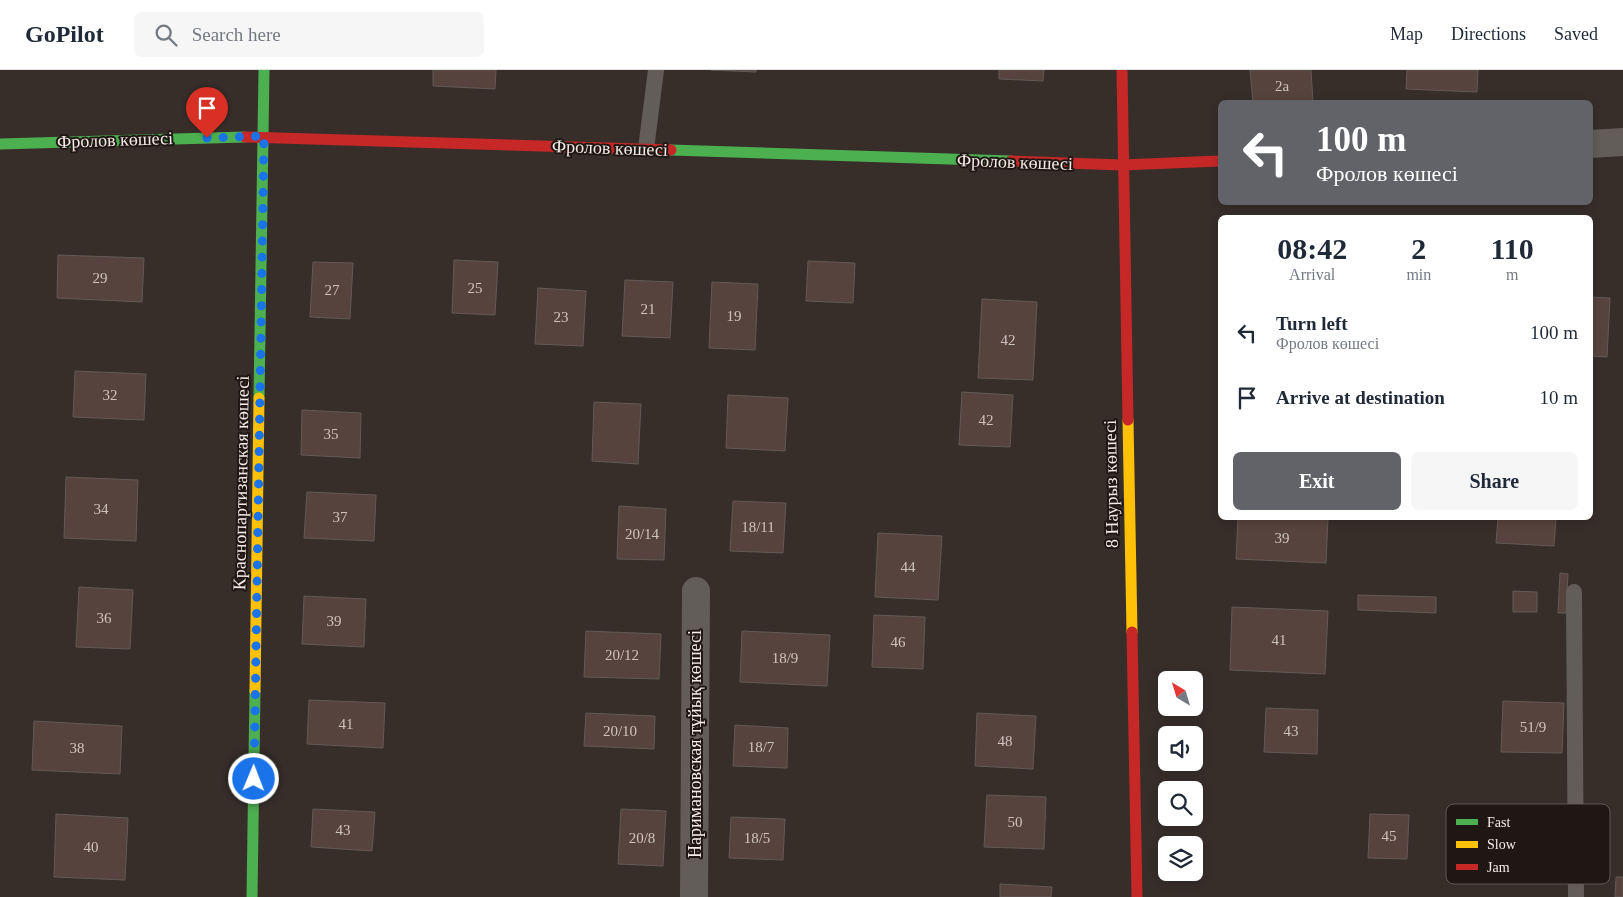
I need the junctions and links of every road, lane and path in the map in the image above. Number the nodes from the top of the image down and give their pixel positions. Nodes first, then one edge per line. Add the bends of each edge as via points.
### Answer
1 (264, 70) edge
2 (656, 70) edge
3 (1122, 70) edge
4 (264, 136) junction
5 (1623, 142) edge
6 (0, 144) edge
7 (1593, 144) edge
8 (646, 149) junction
9 (1218, 161) edge
10 (1122, 165) junction
11 (696, 591) dead end
12 (1574, 592) dead end
13 (1575, 804) edge
14 (1576, 884) edge
15 (252, 897) edge
16 (694, 897) edge
17 (1137, 897) edge
18 (1576, 897) edge

1 - 4 street, Краснопартизанская көшесі
2 - 8 lane
3 - 10 street, 8 Наурыз көшесі
4 - 6 street, Фролов көшесі
4 - 8 street, Фролов көшесі
4 - 15 street, Краснопартизанская көшесі
5 - 7 street
8 - 10 street, Фролов көшесі
9 - 10 street, Фролов көшесі
10 - 17 street, 8 Наурыз көшесі
11 - 16 street, Наримановская тұйық көшесі
12 - 13 lane
14 - 18 lane

